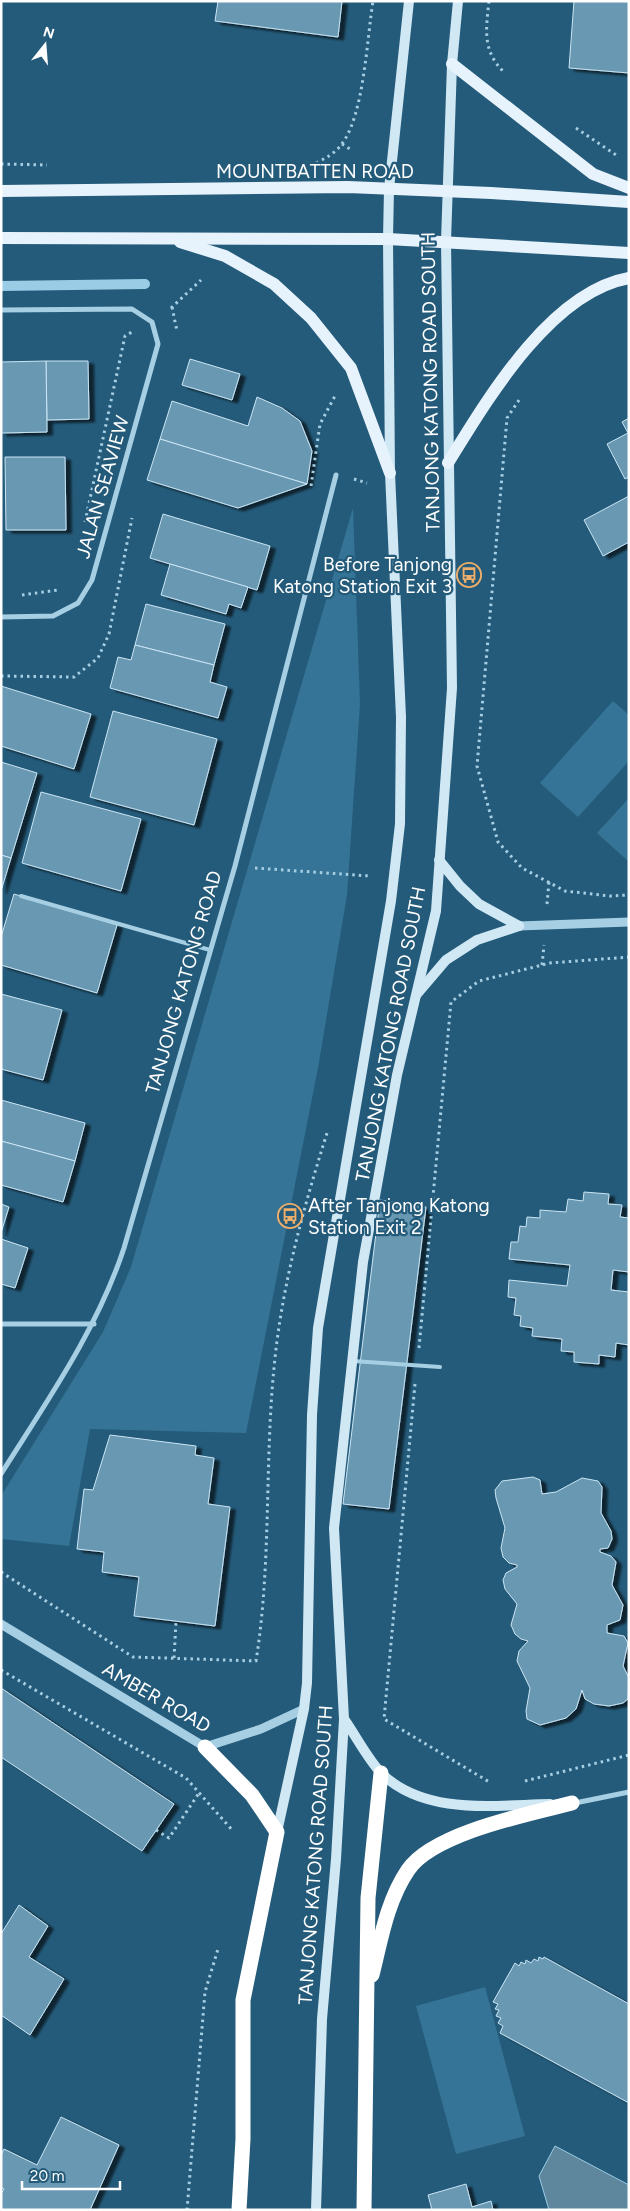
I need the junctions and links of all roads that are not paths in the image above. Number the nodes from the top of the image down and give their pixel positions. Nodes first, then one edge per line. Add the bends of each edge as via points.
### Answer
1 (409, 1) edge
2 (458, 1) edge
3 (452, 64) junction
4 (629, 188) edge
5 (390, 189) junction
6 (1, 191) edge
7 (447, 193) junction
8 (629, 202) edge
9 (1, 238) edge
10 (169, 238) junction
11 (388, 239) junction
12 (446, 242) junction
13 (629, 253) edge
14 (629, 278) edge
15 (1, 310) edge
16 (448, 463) junction
17 (390, 473) junction
18 (336, 475) dead end
19 (1, 617) edge
20 (439, 860) junction
21 (21, 896) dead end
22 (629, 922) edge
23 (519, 926) junction
24 (210, 950) junction
25 (415, 996) junction
26 (1, 1324) edge
27 (94, 1324) junction
28 (353, 1360) junction
29 (440, 1367) dead end
30 (1, 1474) edge
31 (1, 1624) edge
32 (304, 1709) junction
33 (344, 1719) junction
34 (205, 1747) junction
35 (381, 1773) junction
36 (629, 1792) edge
37 (572, 1803) junction
38 (277, 1832) junction
39 (366, 2000) junction
40 (239, 2210) edge
41 (316, 2210) edge
42 (364, 2210) edge

1 - 5 main road
2 - 3 main road
3 - 4 main road via 593,174
3 - 7 main road
5 - 6 main road, MOUNTBATTEN ROAD
5 - 7 main road, MOUNTBATTEN ROAD
5 - 11 main road, TANJONG KATONG ROAD SOUTH
7 - 8 main road, MOUNTBATTEN ROAD
7 - 12 main road, TANJONG KATONG ROAD SOUTH
9 - 10 main road
10 - 11 main road
10 - 17 main road via 225,256 274,284 311,318 351,368
11 - 12 main road
11 - 17 main road, TANJONG KATONG ROAD SOUTH
12 - 13 main road
12 - 16 main road, TANJONG KATONG ROAD SOUTH
14 - 16 main road via 578,299 546,327 486,401
15 - 19 street, JALAN SEAVIEW via 132,309 152,322 158,344 92,580 78,603 53,616
16 - 20 main road, TANJONG KATONG ROAD SOUTH via 452,688
17 - 32 main road, TANJONG KATONG ROAD SOUTH via 401,717 400,824 391,901 318,1328 312,1415
18 - 24 street, TANJONG KATONG ROAD via 235,866
20 - 23 main road via 479,904
20 - 25 main road, TANJONG KATONG ROAD SOUTH via 436,911
21 - 24 lane
22 - 23 street
23 - 25 main road via 477,940 446,960
24 - 27 street, TANJONG KATONG ROAD via 124,1248
25 - 28 main road, TANJONG KATONG ROAD SOUTH via 363,1262
26 - 27 street
27 - 30 street, TANJONG KATONG ROAD
28 - 29 lane
28 - 33 main road, TANJONG KATONG ROAD SOUTH via 334,1528
31 - 34 street, AMBER ROAD
32 - 34 street, AMBER ROAD via 261,1729
32 - 38 main road, TANJONG KATONG ROAD SOUTH
33 - 35 main road
33 - 41 main road, TANJONG KATONG ROAD SOUTH via 322,2019
34 - 38 highway via 252,1795
35 - 37 main road via 406,1790 444,1803 468,1806
35 - 39 highway via 368,1898
36 - 37 street
37 - 39 highway via 499,1821 438,1844 408,1869 389,1906
38 - 40 highway via 243,2000 243,2139
39 - 42 highway

